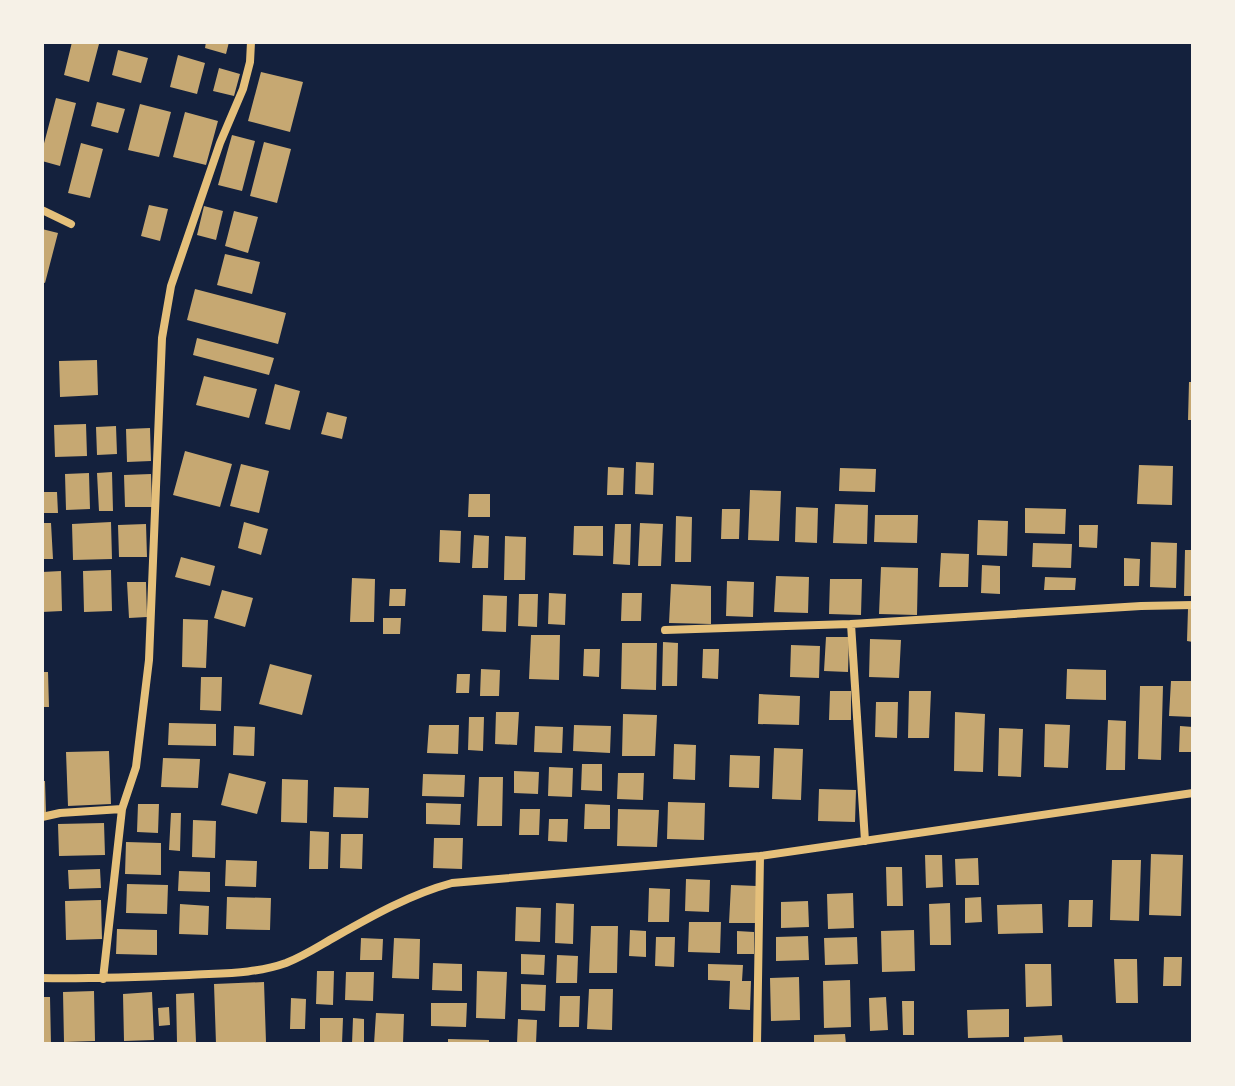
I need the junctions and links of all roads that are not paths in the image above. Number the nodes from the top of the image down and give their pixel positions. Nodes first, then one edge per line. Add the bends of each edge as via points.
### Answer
1 (251, 42) edge
2 (42, 210) edge
3 (71, 224) dead end
4 (1193, 605) edge
5 (851, 624) junction
6 (665, 630) dead end
7 (1193, 793) edge
8 (122, 809) junction
9 (42, 817) edge
10 (865, 841) junction
11 (760, 856) junction
12 (42, 978) edge
13 (103, 979) junction
14 (757, 1044) edge

1 - 8 street via 243,89 171,286 162,338 149,660 136,767
2 - 3 street
4 - 5 street
5 - 6 street
5 - 10 street
7 - 10 street
8 - 9 street
8 - 13 street
10 - 11 street
11 - 13 street via 452,883 263,969
11 - 14 street
12 - 13 street

